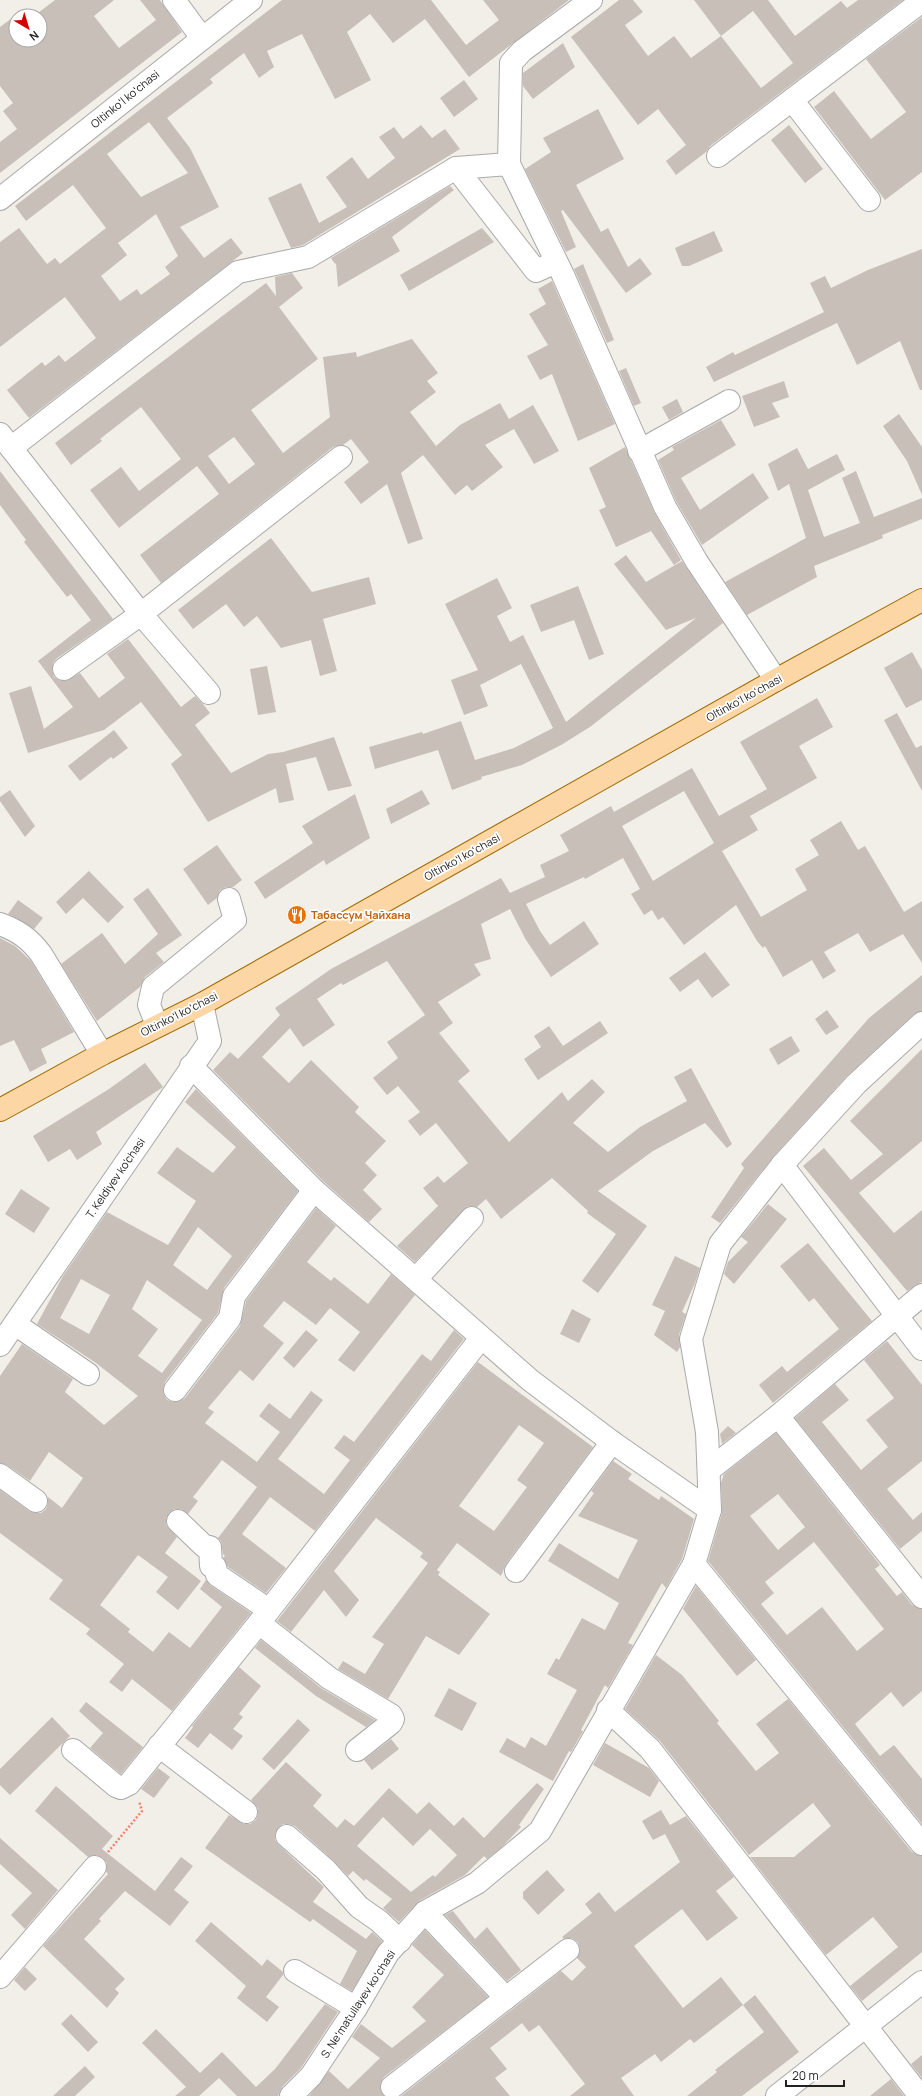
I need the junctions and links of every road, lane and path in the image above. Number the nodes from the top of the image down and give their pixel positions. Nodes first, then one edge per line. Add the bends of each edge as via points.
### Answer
1 (174, 0) edge
2 (251, 0) edge
3 (591, 0) edge
4 (922, 1) edge
5 (202, 38) junction
6 (792, 100) junction
7 (718, 156) dead end
8 (509, 164) junction
9 (456, 168) junction
10 (0, 199) edge
11 (869, 200) dead end
12 (556, 262) junction
13 (729, 401) dead end
14 (6, 441) edge
15 (639, 451) junction
16 (341, 457) dead end
17 (922, 600) edge
18 (141, 614) junction
19 (64, 669) dead end
20 (776, 680) junction
21 (209, 693) dead end
22 (229, 899) dead end
23 (0, 924) edge
24 (202, 1004) junction
25 (922, 1023) edge
26 (157, 1026) junction
27 (102, 1054) junction
28 (192, 1066) junction
29 (0, 1110) edge
30 (782, 1165) junction
31 (314, 1190) junction
32 (472, 1218) dead end
33 (416, 1279) junction
34 (922, 1295) edge
35 (896, 1317) junction
36 (15, 1324) junction
37 (481, 1338) junction
38 (0, 1345) edge
39 (922, 1349) edge
40 (88, 1374) dead end
41 (175, 1390) dead end
42 (778, 1416) junction
43 (612, 1442) junction
44 (709, 1470) junction
45 (0, 1475) edge
46 (36, 1501) dead end
47 (710, 1510) junction
48 (178, 1521) dead end
49 (694, 1564) junction
50 (516, 1571) dead end
51 (922, 1597) edge
52 (264, 1616) junction
53 (608, 1710) junction
54 (159, 1746) junction
55 (73, 1750) dead end
56 (358, 1750) dead end
57 (129, 1784) junction
58 (246, 1812) dead end
59 (287, 1836) dead end
60 (922, 1844) edge
61 (95, 1867) joint
62 (425, 1912) junction
63 (400, 1941) junction
64 (568, 1950) dead end
65 (295, 1971) dead end
66 (0, 1977) edge
67 (922, 1982) edge
68 (506, 1998) junction
69 (356, 2008) junction
70 (867, 2026) junction
71 (392, 2088) dead end
72 (291, 2096) edge
73 (777, 2096) edge
74 (920, 2096) edge

1 - 5 street
2 - 5 street, Oltinkoʻl koʻchasi
3 - 8 street via 511,63
4 - 6 street
5 - 10 street, Oltinkoʻl koʻchasi
6 - 7 street
6 - 11 street
8 - 9 street
8 - 12 street
9 - 12 street via 536,271
9 - 14 street via 308,257 238,272
12 - 15 street
13 - 15 street
14 - 18 street
15 - 20 street via 665,507 697,562
16 - 18 street
17 - 20 main road, Oltinkoʻl koʻchasi
18 - 19 street
18 - 21 street
20 - 24 main road, Oltinkoʻl koʻchasi
22 - 26 street via 235,920 153,987 149,1005
23 - 27 street via 16,930 31,940
24 - 26 main road, Oltinkoʻl koʻchasi
24 - 28 street, T. Keldiyev ko'chasi via 210,1041
25 - 30 street via 856,1084
26 - 27 main road, Oltinkoʻl koʻchasi
27 - 29 main road, Oltinkoʻl koʻchasi
28 - 31 street
28 - 36 street, T. Keldiyev ko'chasi
30 - 35 street
30 - 44 street via 720,1244 691,1339 707,1432
31 - 33 street
31 - 41 street via 234,1296 230,1318
32 - 33 street
33 - 37 street
34 - 35 street
35 - 39 street
35 - 42 street
36 - 38 street, T. Keldiyev ko'chasi
36 - 40 street
37 - 43 street via 530,1380
37 - 52 street
42 - 44 street
42 - 51 street
43 - 47 street
43 - 50 street
44 - 47 street
45 - 46 street
47 - 49 street
48 - 52 street via 204,1546 210,1547 211,1566 215,1567 217,1575
49 - 53 street
49 - 60 street
52 - 54 street
52 - 56 street via 330,1678 391,1715 391,1723
53 - 62 street via 540,1831 477,1883
53 - 70 street via 650,1749
54 - 57 street
54 - 58 street
55 - 57 street via 116,1786 121,1788
57 - 61 path via 138,1797 142,1811
59 - 63 street via 326,1870 359,1908 379,1921
61 - 66 street
62 - 63 street, S. Neʻmatullayev koʻchasi
62 - 68 street
63 - 69 street, S. Neʻmatullayev koʻchasi via 388,1953
64 - 68 street
65 - 69 street
67 - 70 street
68 - 71 street
69 - 72 street, S. Neʻmatullayev koʻchasi via 311,2076
70 - 73 street
70 - 74 street

